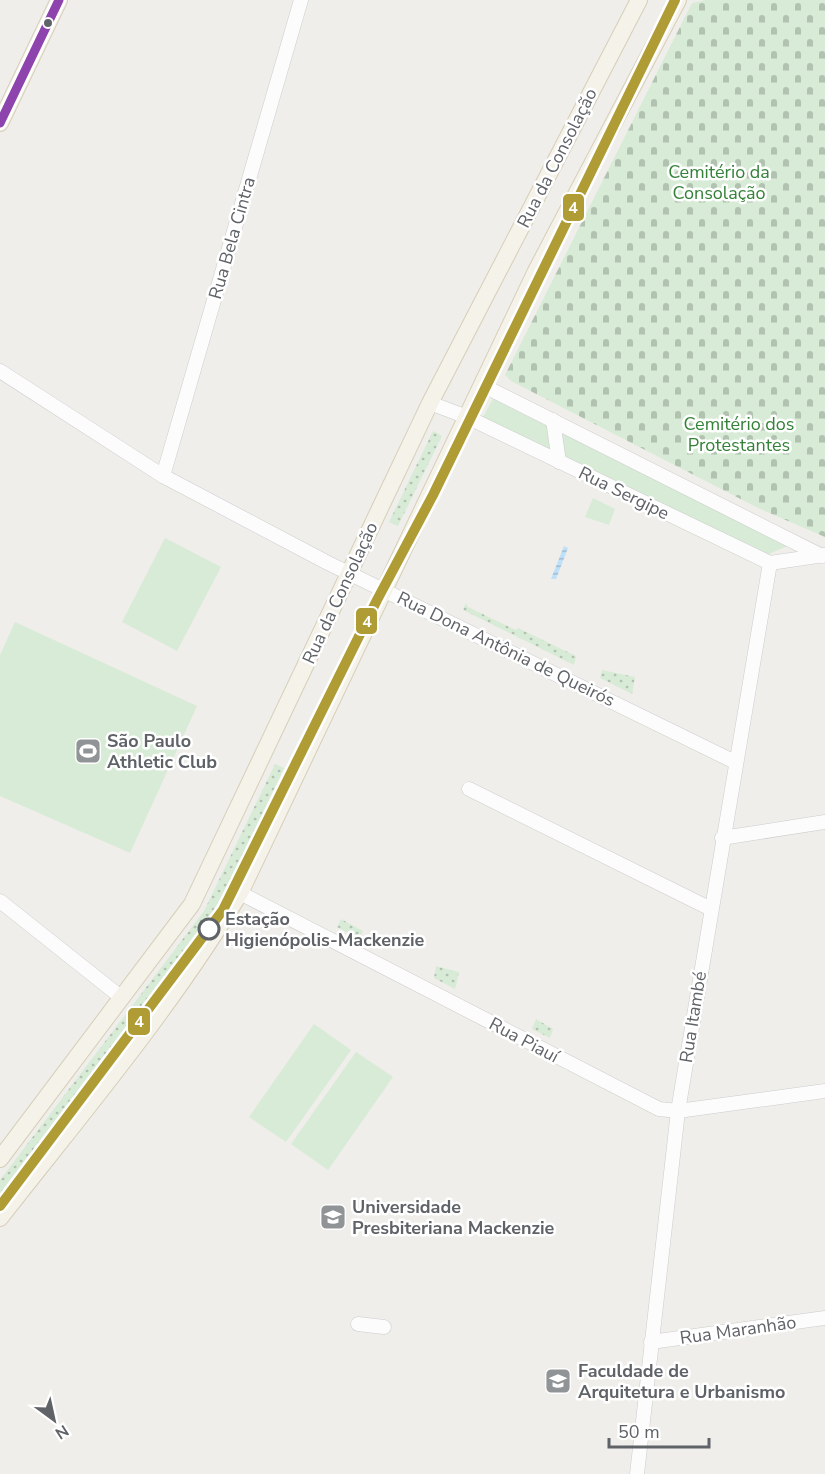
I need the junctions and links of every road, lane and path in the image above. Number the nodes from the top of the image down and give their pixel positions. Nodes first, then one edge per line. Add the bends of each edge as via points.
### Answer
1 (59, 0) edge
2 (301, 0) edge
3 (639, 0) edge
4 (678, 0) edge
5 (0, 123) edge
6 (0, 371) edge
7 (482, 385) junction
8 (430, 403) junction
9 (467, 417) junction
10 (553, 420) junction
11 (559, 462) junction
12 (164, 476) junction
13 (824, 555) edge
14 (770, 563) junction
15 (349, 573) junction
16 (385, 590) junction
17 (735, 762) junction
18 (469, 789) dead end
19 (825, 822) edge
20 (722, 838) junction
21 (240, 893) junction
22 (0, 901) edge
23 (711, 909) junction
24 (123, 998) junction
25 (825, 1091) edge
26 (678, 1111) junction
27 (0, 1159) edge
28 (0, 1218) edge
29 (825, 1318) edge
30 (358, 1324) dead end
31 (384, 1327) dead end
32 (651, 1342) junction
33 (638, 1474) edge

1 - 5 main road
2 - 12 street, Rua Bela Cintra
3 - 8 main road, Rua da Consolação
4 - 7 main road, Rua da Consolação via 536,271
6 - 12 street, Rua Dona Antônia de Queirós
7 - 9 main road, Rua da Consolação
7 - 10 street, Rua Sergipe
8 - 9 street, Rua Sergipe
8 - 15 main road, Rua da Consolação
9 - 11 street, Rua Sergipe
9 - 16 main road, Rua da Consolação
10 - 11 street
10 - 13 street, Rua Sergipe
11 - 14 street, Rua Sergipe
12 - 15 street, Rua Dona Antônia de Queirós
13 - 14 street, Rua Sergipe
14 - 17 street, Rua Itambé
15 - 16 street, Rua Dona Antônia de Queirós
15 - 24 main road, Rua da Consolação via 204,881
16 - 17 street, Rua Dona Antônia de Queirós
16 - 21 main road, Rua da Consolação
17 - 20 street, Rua Itambé
18 - 23 street
19 - 20 street
20 - 23 street, Rua Itambé
21 - 26 street, Rua Piauí via 648,1105
21 - 28 main road, Rua da Consolação via 180,985
22 - 24 street
23 - 26 street, Rua Itambé
24 - 27 main road, Rua da Consolação
25 - 26 street, Rua Piauí
26 - 32 street, Rua Itambé
29 - 32 street, Rua Maranhão
30 - 31 street
32 - 33 street, Rua Itambé

